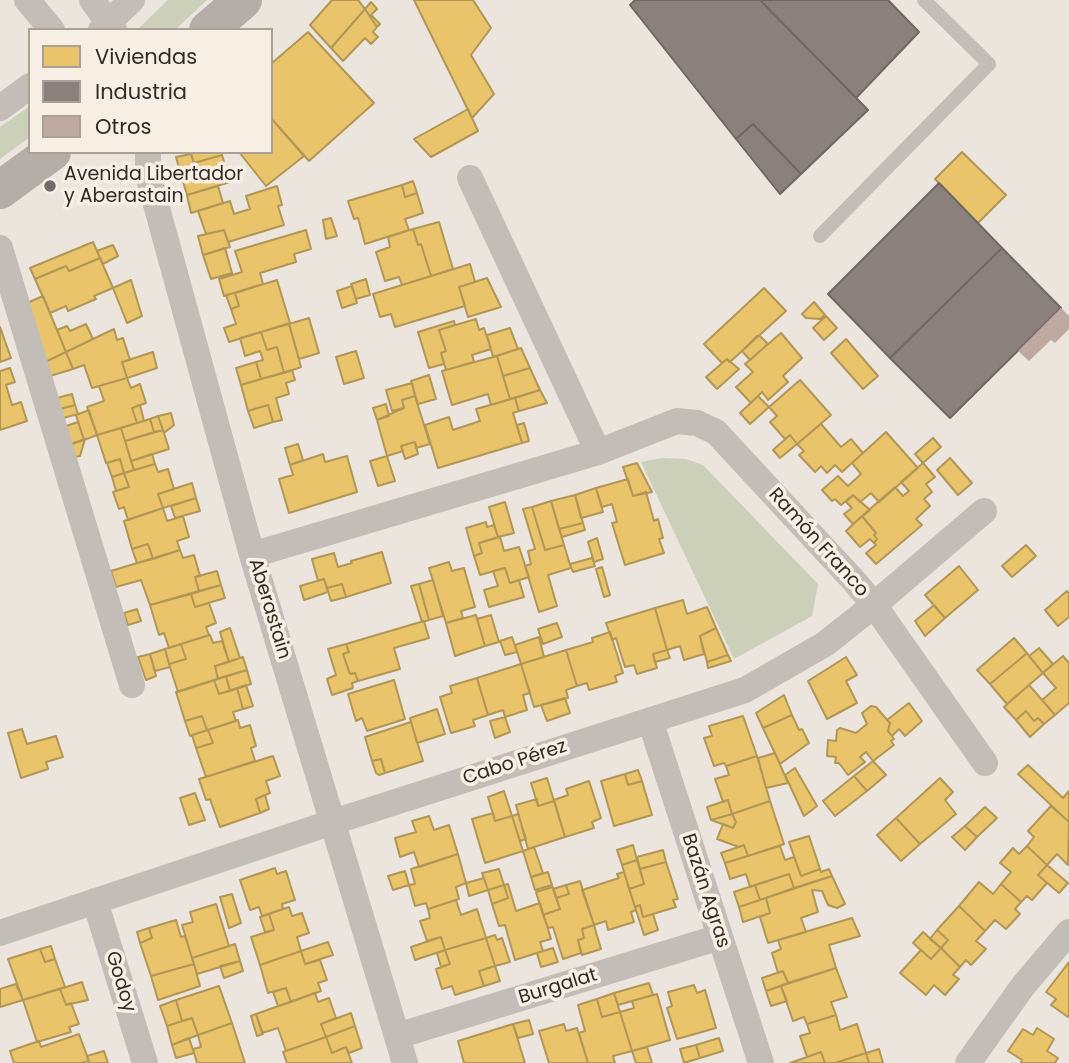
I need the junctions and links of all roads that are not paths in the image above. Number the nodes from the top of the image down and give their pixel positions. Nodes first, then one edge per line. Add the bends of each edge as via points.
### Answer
1 (27, 0) edge
2 (92, 0) edge
3 (132, 0) edge
4 (243, 0) edge
5 (924, 0) edge
6 (108, 27) edge
7 (50, 28) edge
8 (210, 28) edge
9 (28, 87) edge
10 (0, 107) edge
11 (49, 154) edge
12 (144, 160) edge
13 (470, 178) dead end
14 (0, 190) edge
15 (820, 236) dead end
16 (0, 248) edge
17 (598, 452) junction
18 (984, 510) dead end
19 (252, 555) junction
20 (874, 605) junction
21 (132, 685) dead end
22 (650, 720) junction
23 (985, 763) dead end
24 (333, 822) junction
25 (95, 901) junction
26 (1069, 932) edge
27 (0, 933) edge
28 (719, 937) junction
29 (397, 1037) junction
30 (145, 1063) edge
31 (405, 1063) edge
32 (761, 1063) edge
33 (968, 1063) edge

1 - 7 street
2 - 6 street
3 - 6 street
4 - 8 main road
5 - 15 lane via 989,64
9 - 10 street
11 - 14 main road
12 - 19 street, Aberastain
13 - 17 street
16 - 21 street
17 - 19 street, Ramón Franco
17 - 20 street, Ramón Franco via 677,421 697,423 716,432
18 - 20 street, Cabo Pérez
19 - 24 street, Aberastain
20 - 22 street, Cabo Pérez via 825,644 745,690
20 - 23 street, Ramón Franco
22 - 24 street, Cabo Pérez
22 - 28 street, Bazán Agras
24 - 25 street, Cabo Pérez
24 - 29 street, Aberastain
25 - 27 street, Cabo Pérez
25 - 30 street, Godoy
26 - 33 street
28 - 29 street, Burgalat
28 - 32 street, Bazán Agras
29 - 31 street, Aberastain

